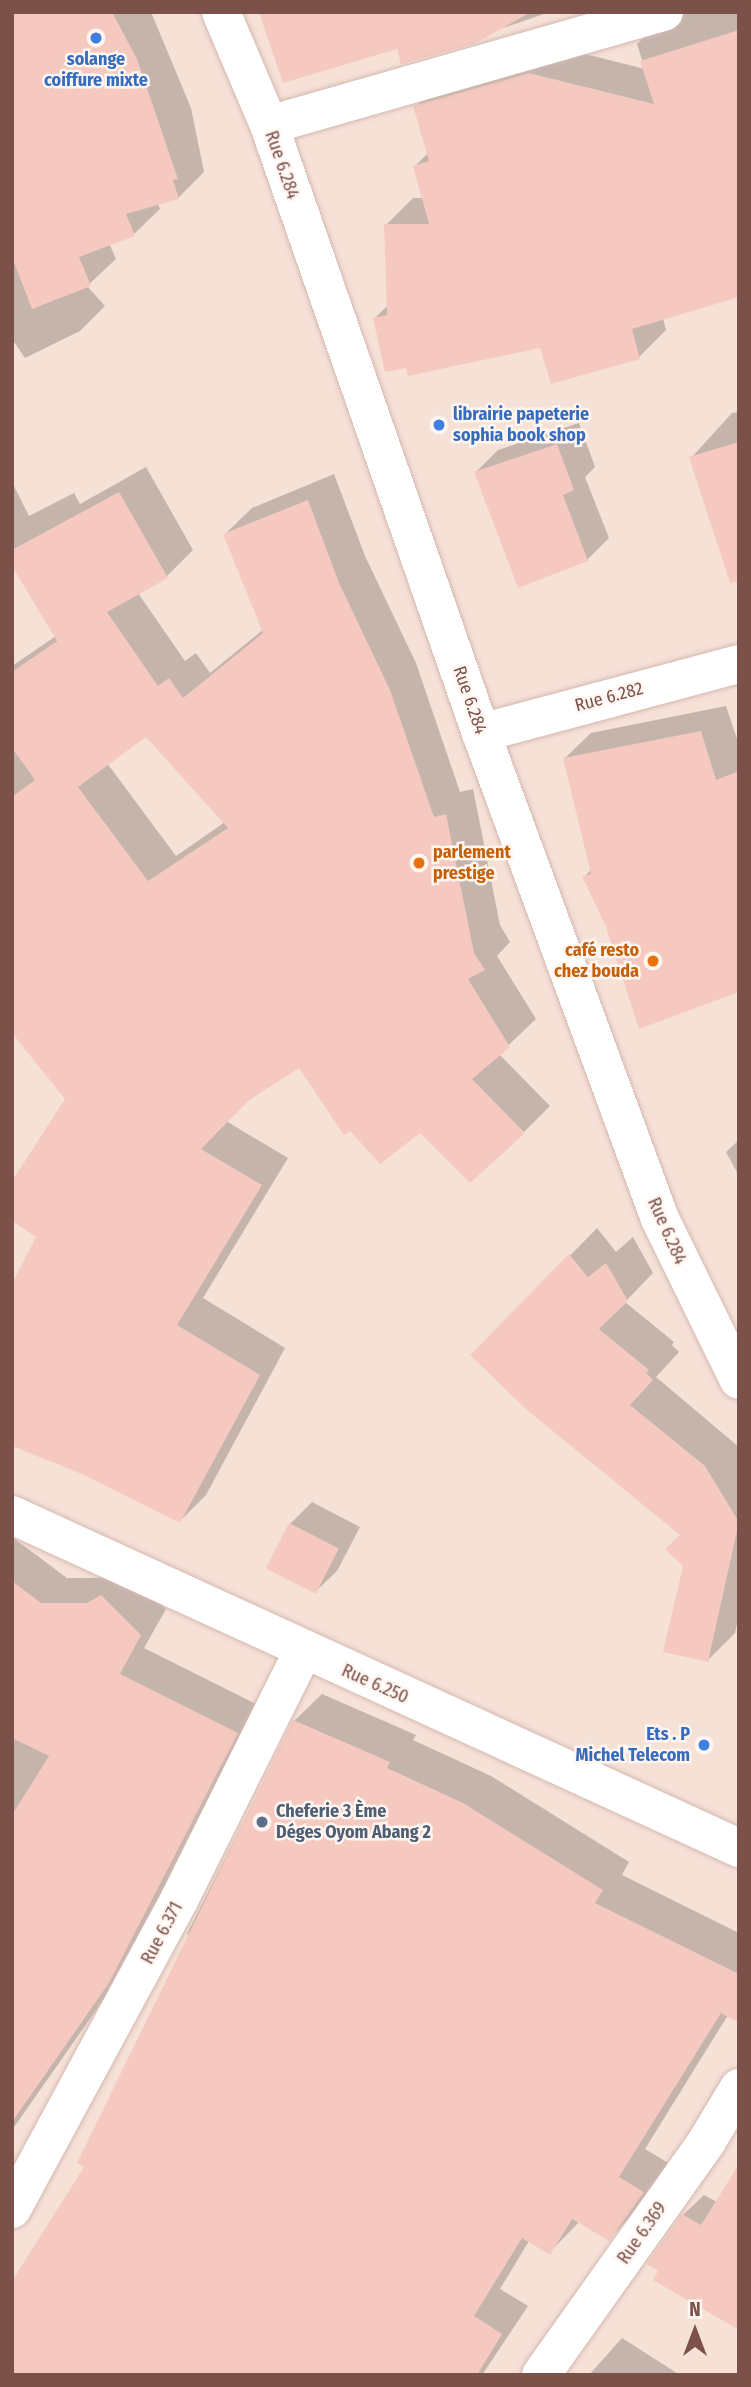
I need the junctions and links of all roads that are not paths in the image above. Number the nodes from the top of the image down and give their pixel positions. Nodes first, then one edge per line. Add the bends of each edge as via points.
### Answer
1 (221, 12) edge
2 (664, 12) edge
3 (269, 125) junction
4 (739, 664) edge
5 (481, 733) junction
6 (739, 1380) edge
7 (12, 1516) edge
8 (303, 1651) junction
9 (739, 1848) edge
10 (739, 2088) edge
11 (12, 2209) edge
12 (541, 2375) edge

1 - 3 street, Rue 6.284
2 - 3 street
3 - 5 street, Rue 6.284
4 - 5 street, Rue 6.282
5 - 6 street, Rue 6.284 via 660,1219
7 - 8 street, Rue 6.250
8 - 9 street, Rue 6.250
8 - 11 street, Rue 6.371 via 179,1900
10 - 12 street, Rue 6.369 via 707,2141

